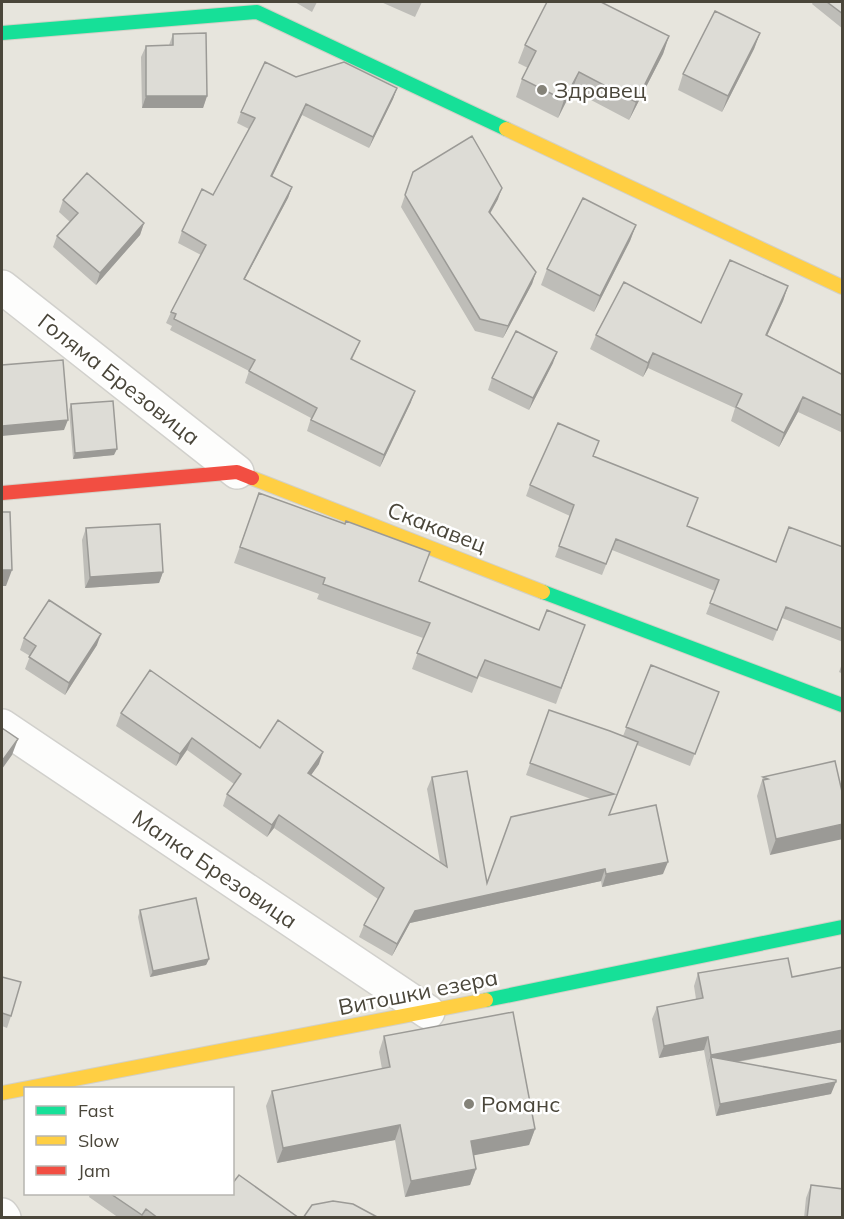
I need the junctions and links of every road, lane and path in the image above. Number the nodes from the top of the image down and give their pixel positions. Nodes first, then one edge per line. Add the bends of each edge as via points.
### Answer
1 (254, 7) edge
2 (2, 33) edge
3 (2, 287) edge
4 (843, 287) edge
5 (237, 472) junction
6 (2, 493) edge
7 (843, 705) edge
8 (2, 726) edge
9 (843, 927) edge
10 (428, 1012) junction
11 (34, 1087) edge
12 (24, 1089) edge
13 (2, 1093) edge

1 - 2 street
1 - 4 street
3 - 5 street, Голяма Брезовица
5 - 6 street, Скакавец
5 - 7 street, Скакавец
8 - 10 street, Малка Брезовица
9 - 10 street, Витошки езера
10 - 11 street, Витошки езера
12 - 13 street, Витошки езера

